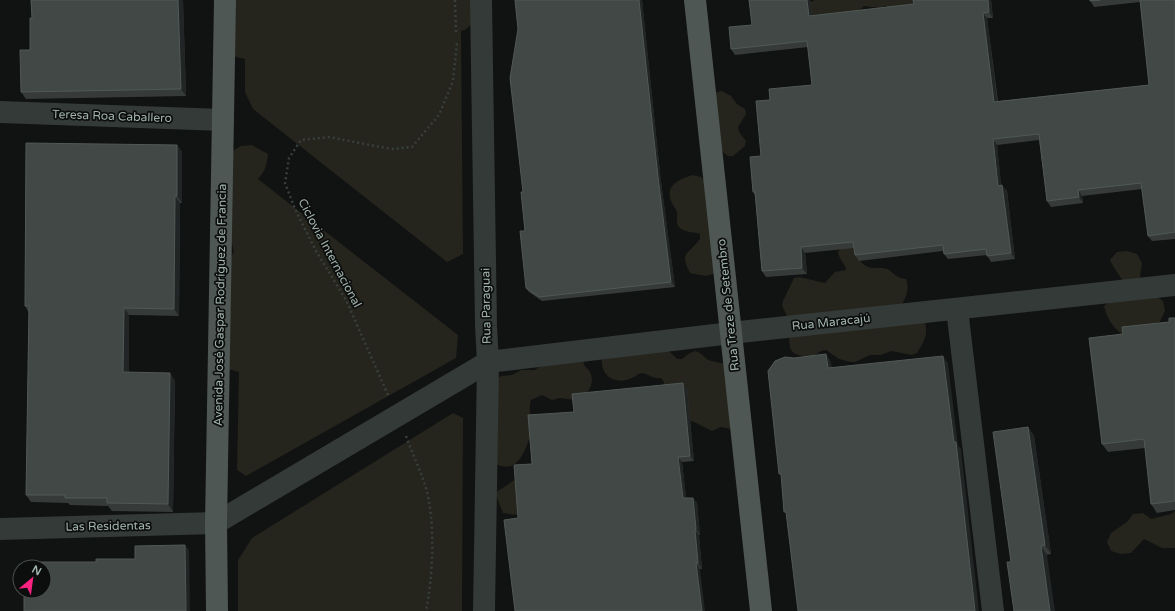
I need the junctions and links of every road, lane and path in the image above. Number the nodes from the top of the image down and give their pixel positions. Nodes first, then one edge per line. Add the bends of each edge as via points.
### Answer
1 (225, 0) edge
2 (455, 0) edge
3 (481, 0) edge
4 (695, 0) edge
5 (456, 35) dead end
6 (457, 42) dead end
7 (0, 112) edge
8 (223, 120) junction
9 (1175, 285) edge
10 (957, 309) junction
11 (731, 333) junction
12 (488, 362) junction
13 (397, 415) junction
14 (216, 523) junction
15 (0, 529) edge
16 (217, 611) edge
17 (426, 611) edge
18 (484, 611) edge
19 (761, 611) edge
20 (993, 611) edge

1 - 8 main road, Avenida José Gaspar Rodríguez de Francia
2 - 5 path
3 - 12 street, Rua Paraguai
4 - 11 main road, Rua Treze de Setembro
6 - 13 path, Ciclovia Internacional via 453,81 439,115 412,147 391,149 329,137 301,140 289,158 285,183 294,209 346,300
7 - 8 street, Teresa Roa Caballero
8 - 14 main road, Avenida José Gaspar Rodríguez de Francia
9 - 10 street, Rua Maracajú
10 - 11 street, Rua Maracajú
10 - 20 street
11 - 12 street, Rua Maracajú
11 - 19 main road, Rua Treze de Setembro
12 - 13 street
12 - 18 street, Rua Paraguai
13 - 14 street
13 - 17 path, Ciclovia Internacional via 426,486 432,522 430,592
14 - 15 street, Las Residentas
14 - 16 main road, Avenida José Gaspar Rodríguez de Francia

